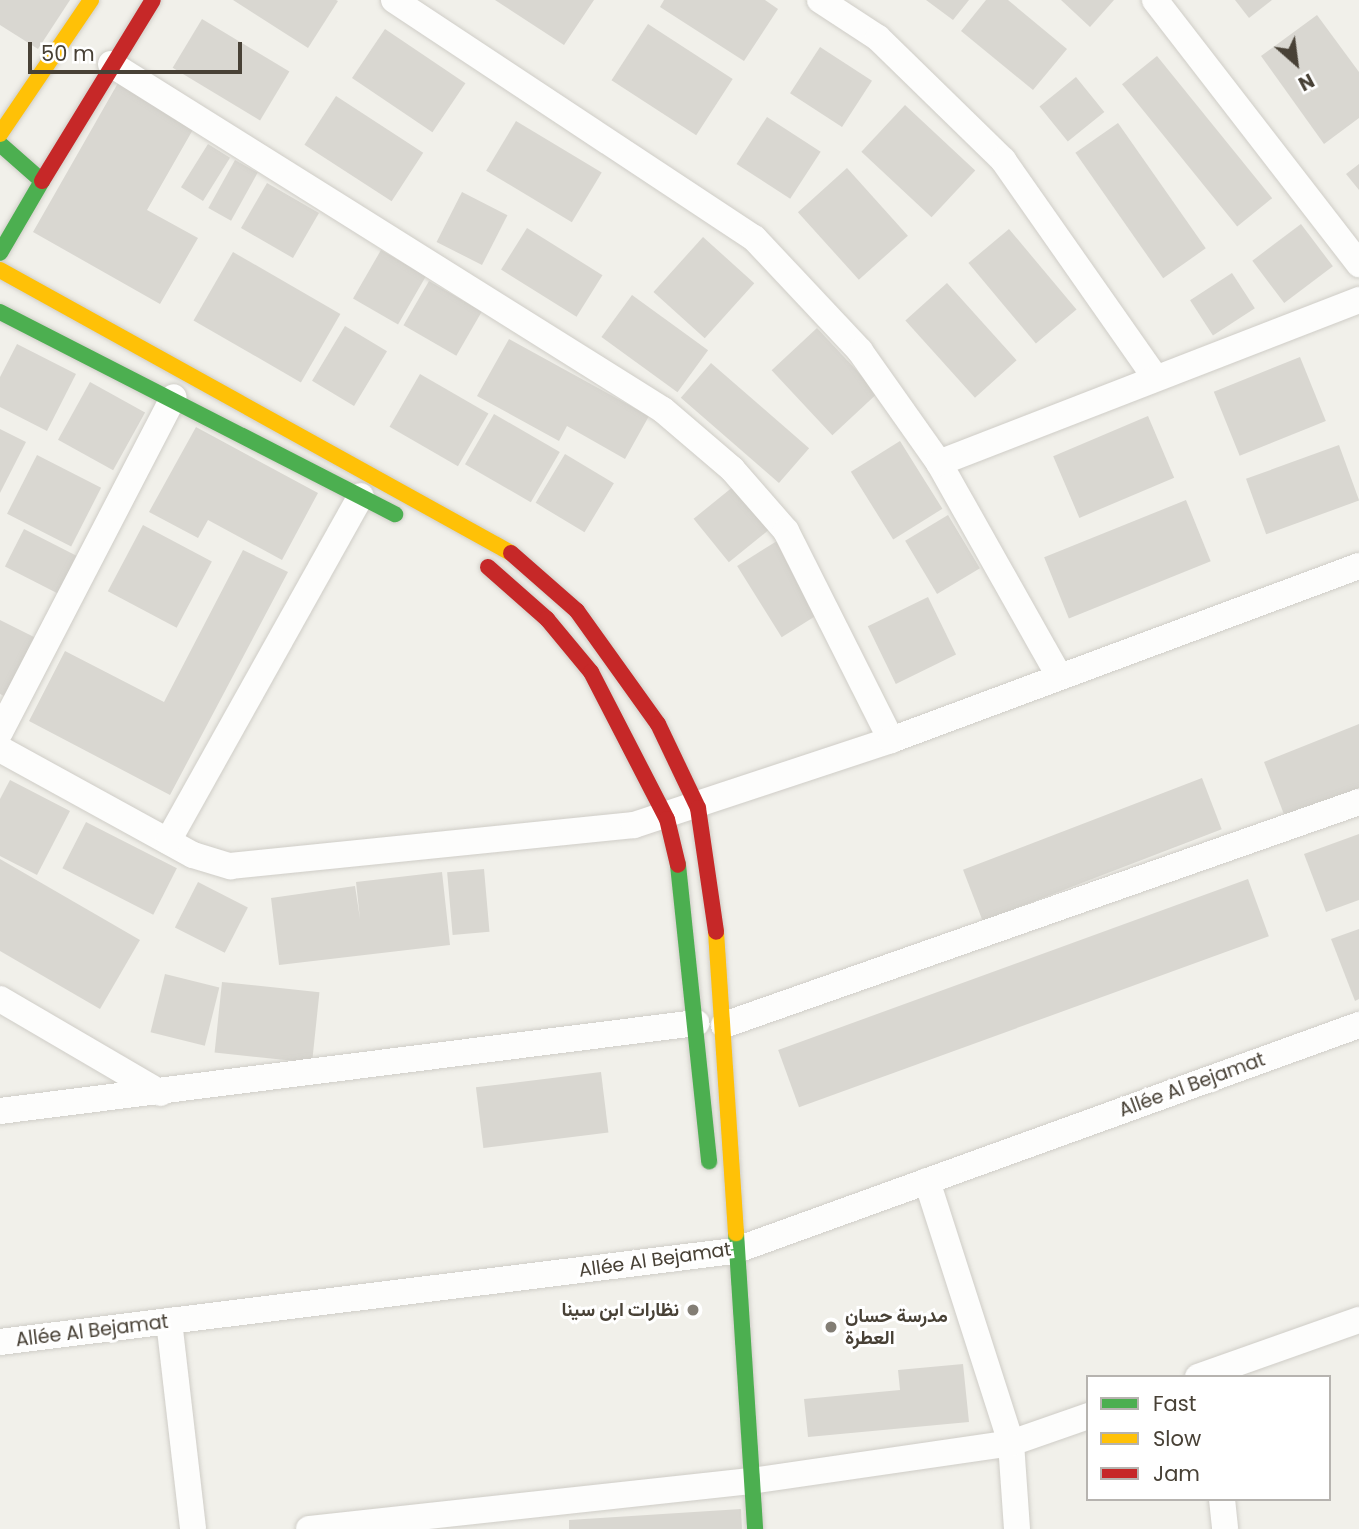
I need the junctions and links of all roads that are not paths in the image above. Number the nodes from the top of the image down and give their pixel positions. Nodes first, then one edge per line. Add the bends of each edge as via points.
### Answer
1 (91, 0) edge
2 (153, 0) edge
3 (820, 0) edge
4 (1155, 0) edge
5 (403, 2) edge
6 (111, 64) junction
7 (0, 134) edge
8 (0, 144) edge
9 (42, 181) junction
10 (0, 253) edge
11 (1359, 264) edge
12 (0, 271) edge
13 (1359, 300) edge
14 (0, 312) edge
15 (1155, 377) junction
16 (174, 397) junction
17 (939, 463) junction
18 (361, 496) junction
19 (409, 522) dead end
20 (469, 553) dead end
21 (1359, 566) edge
22 (1059, 676) junction
23 (0, 732) edge
24 (891, 740) junction
25 (0, 749) edge
26 (1359, 802) edge
27 (698, 808) junction
28 (667, 818) junction
29 (168, 841) junction
30 (0, 999) edge
31 (696, 1023) junction
32 (724, 1025) junction
33 (1359, 1025) edge
34 (161, 1093) junction
35 (0, 1111) edge
36 (927, 1181) junction
37 (734, 1251) junction
38 (1359, 1320) edge
39 (169, 1321) junction
40 (0, 1342) edge
41 (1205, 1375) edge
42 (1086, 1417) edge
43 (1011, 1443) junction
44 (751, 1481) junction
45 (1222, 1501) edge
46 (424, 1523) edge
47 (193, 1529) edge
48 (309, 1529) edge
49 (755, 1529) edge
50 (1017, 1529) edge
51 (1225, 1529) edge

1 - 7 street
2 - 6 street
3 - 15 street via 878,38 1003,160
4 - 11 street
5 - 17 street via 754,238 860,351
6 - 9 street
6 - 24 street via 663,411 732,469 786,531
8 - 9 street
9 - 10 street
12 - 27 street via 516,556 602,641 658,724
13 - 15 street
14 - 16 street
15 - 17 street
16 - 18 street
16 - 23 street
17 - 22 street
18 - 19 street
18 - 29 street
20 - 28 street via 539,611 591,672
21 - 22 street
22 - 24 street
24 - 27 street
25 - 29 street
26 - 32 street
27 - 28 street
27 - 32 street via 712,871
28 - 29 street via 250,868 211,862
28 - 31 street via 686,900
30 - 34 street
31 - 34 street
31 - 37 street via 710,1162
32 - 37 street
33 - 36 street, Allée Al Bejamat
34 - 35 street
36 - 37 street, Allée Al Bejamat
36 - 43 street
37 - 39 street, Allée Al Bejamat
37 - 44 street
38 - 41 street
39 - 40 street, Allée Al Bejamat
39 - 47 street
42 - 43 street
43 - 44 street
43 - 50 street
44 - 46 street
44 - 49 street
45 - 51 street
46 - 48 street

